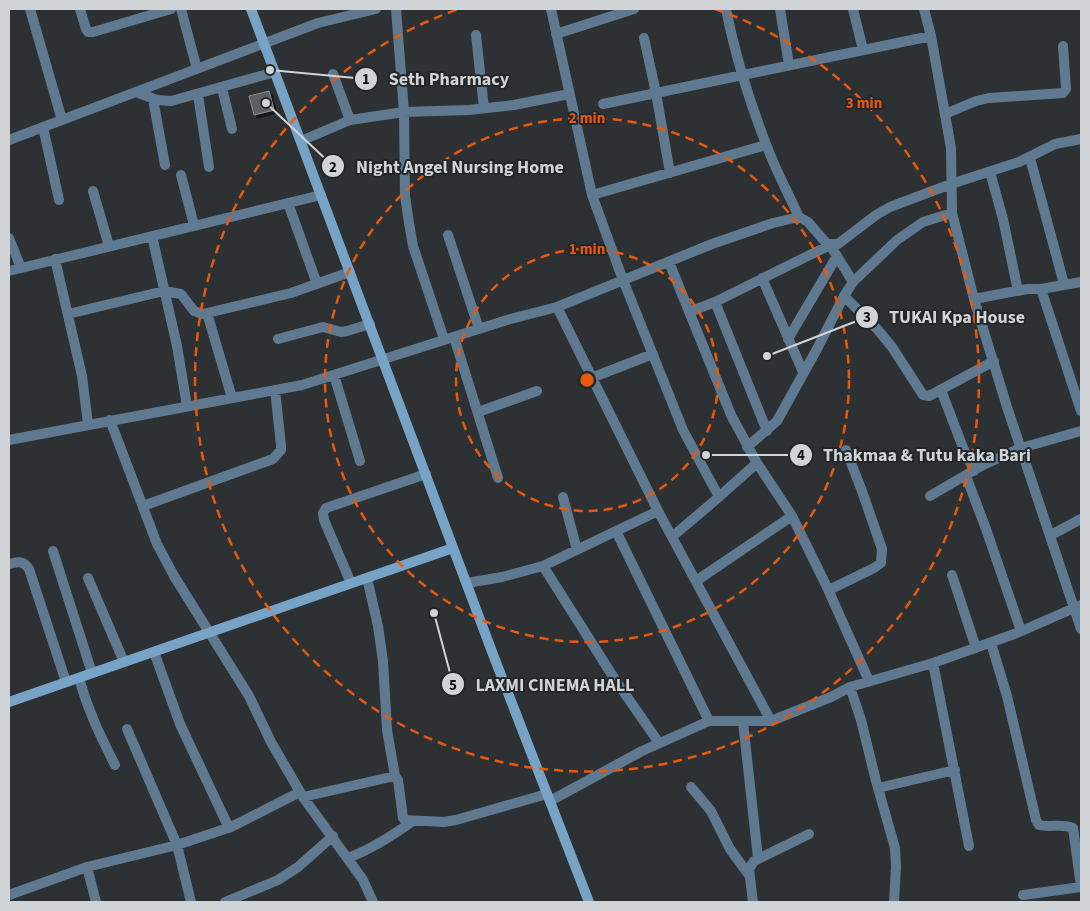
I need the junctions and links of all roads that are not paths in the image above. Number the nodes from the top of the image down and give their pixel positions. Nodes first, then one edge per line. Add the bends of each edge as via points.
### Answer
1 (30, 9) edge
2 (80, 9) edge
3 (171, 9) edge
4 (181, 9) edge
5 (251, 9) edge
6 (376, 9) edge
7 (396, 9) edge
8 (551, 9) edge
9 (634, 9) edge
10 (726, 9) edge
11 (780, 9) edge
12 (853, 9) edge
13 (924, 9) edge
14 (343, 13) edge
15 (556, 34) junction
16 (476, 35) dead end
17 (931, 36) junction
18 (644, 38) dead end
19 (264, 43) junction
20 (1063, 46) dead end
21 (863, 50) junction
22 (789, 64) junction
23 (197, 69) junction
24 (275, 72) junction
25 (333, 74) dead end
26 (742, 74) junction
27 (222, 88) junction
28 (136, 92) junction
29 (656, 93) junction
30 (569, 94) junction
31 (198, 95) junction
32 (153, 99) junction
33 (603, 104) dead end
34 (484, 108) junction
35 (404, 112) junction
36 (945, 114) junction
37 (62, 120) junction
38 (350, 120) junction
39 (43, 127) junction
40 (232, 129) dead end
41 (1081, 139) edge
42 (9, 140) edge
43 (301, 140) junction
44 (766, 145) junction
45 (1030, 158) junction
46 (165, 165) dead end
47 (209, 167) dead end
48 (990, 172) junction
49 (670, 173) junction
50 (181, 175) dead end
51 (950, 184) junction
52 (93, 191) dead end
53 (321, 194) junction
54 (592, 195) junction
55 (59, 200) dead end
56 (288, 203) junction
57 (952, 213) junction
58 (799, 217) junction
59 (194, 226) junction
60 (448, 235) dead end
61 (152, 236) junction
62 (9, 238) edge
63 (830, 245) junction
64 (109, 246) junction
65 (837, 256) junction
66 (55, 259) junction
67 (669, 262) junction
68 (21, 268) junction
69 (9, 271) edge
70 (350, 272) junction
71 (762, 278) junction
72 (623, 280) junction
73 (854, 282) junction
74 (1081, 282) edge
75 (317, 284) junction
76 (1064, 284) junction
77 (1041, 289) junction
78 (1018, 290) junction
79 (164, 291) junction
80 (844, 296) junction
81 (974, 299) junction
82 (715, 302) junction
83 (557, 308) junction
84 (689, 312) junction
85 (207, 313) junction
86 (68, 314) junction
87 (370, 324) junction
88 (479, 329) junction
89 (454, 337) junction
90 (278, 338) dead end
91 (444, 339) junction
92 (788, 339) junction
93 (653, 354) junction
94 (383, 359) junction
95 (994, 361) junction
96 (803, 372) junction
97 (334, 375) junction
98 (591, 378) junction
99 (275, 390) junction
100 (941, 390) junction
101 (537, 391) dead end
102 (232, 398) junction
103 (188, 406) junction
104 (1081, 411) edge
105 (478, 412) junction
106 (110, 420) junction
107 (88, 424) junction
108 (1081, 430) edge
109 (767, 431) junction
110 (9, 440) edge
111 (747, 447) junction
112 (1021, 448) junction
113 (846, 450) dead end
114 (360, 461) dead end
115 (756, 462) junction
116 (970, 473) junction
117 (426, 474) junction
118 (498, 478) dead end
119 (930, 496) dead end
120 (563, 497) dead end
121 (719, 497) junction
122 (143, 506) junction
123 (658, 511) junction
124 (792, 516) junction
125 (1081, 519) edge
126 (616, 531) junction
127 (1051, 535) junction
128 (673, 536) junction
129 (453, 548) junction
130 (577, 550) junction
131 (53, 551) dead end
132 (9, 564) edge
133 (543, 566) junction
134 (952, 575) dead end
135 (88, 578) dead end
136 (367, 578) junction
137 (696, 580) junction
138 (351, 583) junction
139 (467, 583) junction
140 (829, 590) junction
141 (1078, 607) edge
142 (1081, 629) edge
143 (1021, 631) junction
144 (209, 633) junction
145 (991, 643) junction
146 (976, 648) junction
147 (154, 652) junction
148 (124, 662) junction
149 (933, 663) junction
150 (92, 673) junction
151 (79, 678) junction
152 (868, 681) junction
153 (66, 682) junction
154 (850, 687) junction
155 (9, 702) edge
156 (709, 721) junction
157 (771, 721) junction
158 (744, 722) junction
159 (127, 729) dead end
160 (659, 743) junction
161 (115, 765) dead end
162 (955, 770) junction
163 (394, 776) junction
164 (691, 787) dead end
165 (878, 788) junction
166 (302, 795) junction
167 (548, 798) junction
168 (413, 821) junction
169 (229, 828) junction
170 (809, 834) dead end
171 (333, 836) junction
172 (177, 845) junction
173 (970, 846) dead end
174 (348, 858) junction
175 (758, 858) junction
176 (87, 867) junction
177 (749, 875) junction
178 (1081, 887) edge
179 (9, 895) edge
180 (1023, 895) dead end
181 (96, 902) edge
182 (191, 902) edge
183 (225, 902) edge
184 (373, 902) edge
185 (589, 902) edge
186 (752, 902) edge
187 (894, 902) edge

1 - 37 street
2 - 3 street via 86,29 92,32
4 - 23 street
5 - 19 street
6 - 14 street
7 - 35 street
8 - 15 street
9 - 15 street
10 - 26 street
11 - 22 street
12 - 21 street
13 - 17 street
14 - 19 street
15 - 30 street
16 - 34 street
17 - 21 street
17 - 36 street
18 - 29 street
19 - 23 street
19 - 24 street
20 - 36 street via 1066,89 1063,93 989,98
21 - 22 street
22 - 26 street
23 - 28 street
24 - 27 street
24 - 43 street
25 - 38 street
26 - 29 street
26 - 44 street
27 - 31 street
27 - 40 street
28 - 32 street
28 - 37 street
29 - 33 street
29 - 49 street
30 - 34 street
30 - 54 street
31 - 32 street via 163,102
31 - 47 street
32 - 46 street
34 - 35 street
35 - 38 street
35 - 91 street via 408,223
36 - 51 street via 950,148
37 - 39 street
38 - 43 street
39 - 42 street
39 - 55 street
41 - 45 street via 1055,144
43 - 53 street
44 - 49 street
44 - 58 street
45 - 48 street
45 - 76 street
48 - 51 street
48 - 78 street
49 - 54 street
50 - 59 street
51 - 57 street
51 - 63 street via 890,207 838,244
52 - 64 street
53 - 56 street
53 - 70 street
54 - 72 street
56 - 59 street
56 - 75 street
57 - 73 street via 923,222 897,240
57 - 81 street
58 - 63 street
58 - 67 street via 712,244
59 - 61 street
60 - 88 street
61 - 64 street
61 - 79 street
62 - 68 street
63 - 65 street
63 - 71 street
64 - 66 street
65 - 73 street
65 - 92 street
66 - 68 street
66 - 86 street
67 - 72 street
67 - 84 street
68 - 69 street
70 - 75 street
70 - 87 street
71 - 82 street
71 - 92 street
72 - 83 street
72 - 93 street
73 - 80 street
74 - 76 street
75 - 85 street
76 - 77 street
77 - 78 street
77 - 104 street
78 - 81 street
79 - 85 street via 181,294 194,311
79 - 86 street
79 - 103 street
80 - 96 street
80 - 100 street via 892,347 920,393 926,397
81 - 95 street
82 - 84 street
82 - 109 street
83 - 88 street
83 - 98 street
84 - 111 street
85 - 102 street
86 - 107 street via 82,376
87 - 90 street via 347,332 324,327
87 - 94 street
88 - 89 street
89 - 91 street
89 - 105 street
91 - 94 street
92 - 96 street
93 - 98 street
93 - 121 street via 683,430
94 - 97 street
94 - 117 street
95 - 100 street
95 - 112 street
96 - 109 street via 777,421
97 - 99 street
97 - 114 street
98 - 123 street
99 - 102 street
99 - 122 street via 281,445 278,455
100 - 116 street
101 - 105 street
102 - 103 street
103 - 106 street
105 - 118 street
106 - 107 street
106 - 122 street
107 - 110 street
108 - 112 street
109 - 111 street
111 - 115 street
112 - 116 street
112 - 127 street
113 - 140 street via 883,558 874,568
115 - 121 street
115 - 124 street
116 - 119 street
116 - 143 street
117 - 129 street
117 - 138 street via 326,508 324,520
120 - 130 street
121 - 128 street
122 - 144 street via 157,544
123 - 126 street
123 - 128 street
124 - 137 street
124 - 140 street
125 - 127 street
126 - 130 street
126 - 156 street
127 - 141 street
128 - 137 street
129 - 136 street
129 - 139 street
130 - 133 street
131 - 150 street
132 - 153 street via 24,563 29,569
133 - 139 street
133 - 160 street
134 - 146 street
135 - 148 street
136 - 138 street
136 - 163 street via 383,661 386,730
137 - 157 street
138 - 144 street
139 - 167 street
140 - 152 street
141 - 142 street
141 - 143 street
143 - 145 street
144 - 147 street
144 - 166 street via 249,696
145 - 146 street
145 - 178 street via 1036,820 1046,827 1067,825 1073,828
146 - 149 street
147 - 148 street
147 - 169 street via 180,724
148 - 150 street
149 - 152 street
149 - 162 street
150 - 151 street
151 - 153 street
151 - 161 street via 90,713
152 - 154 street
153 - 155 street
154 - 157 street
154 - 165 street
156 - 158 street
156 - 160 street
157 - 158 street
158 - 175 street
159 - 172 street
160 - 167 street
162 - 165 street
162 - 173 street
163 - 166 street
163 - 168 street via 398,780 403,818
164 - 177 street via 711,811 730,849
165 - 187 street via 895,848
166 - 169 street
166 - 171 street
167 - 168 street via 456,820
167 - 185 street
168 - 174 street via 385,841
169 - 172 street
170 - 175 street
171 - 174 street
171 - 183 street via 278,880
172 - 176 street
172 - 182 street
174 - 184 street
175 - 177 street via 749,869
176 - 179 street
176 - 181 street
177 - 186 street
178 - 180 street

